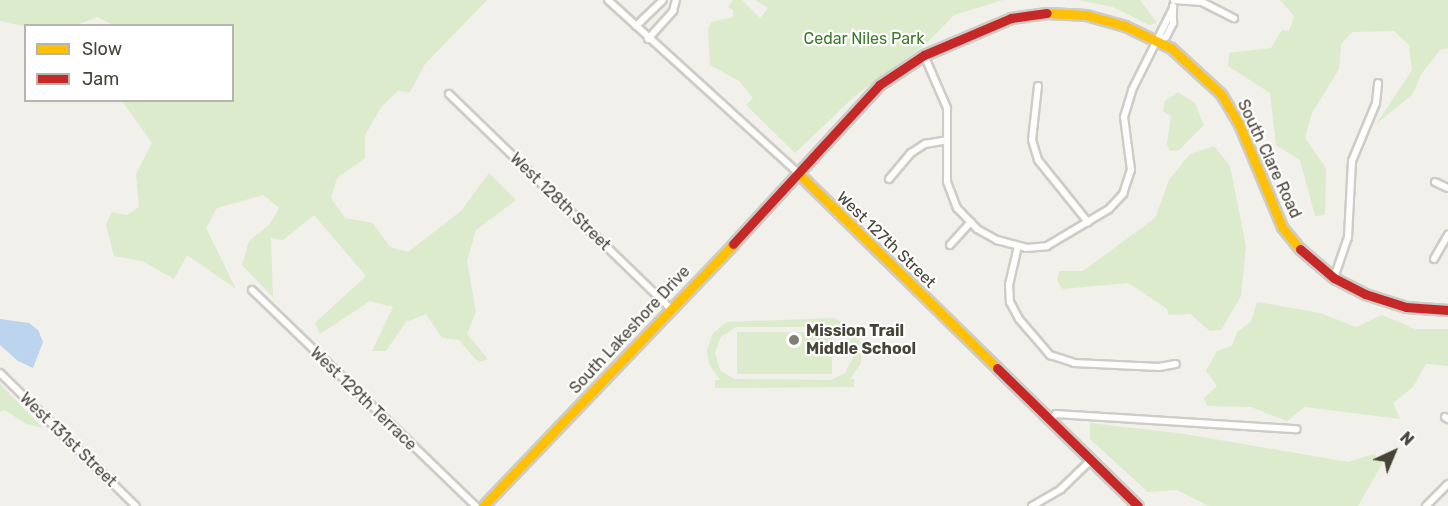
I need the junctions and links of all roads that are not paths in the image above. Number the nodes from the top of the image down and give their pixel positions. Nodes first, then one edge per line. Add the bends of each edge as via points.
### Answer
1 (608, 0) edge
2 (663, 0) edge
3 (676, 0) edge
4 (1174, 0) edge
5 (1234, 18) dead end
6 (636, 26) junction
7 (648, 39) junction
8 (1159, 41) junction
9 (924, 55) junction
10 (1378, 83) dead end
11 (1038, 86) dead end
12 (448, 94) dead end
13 (947, 140) junction
14 (799, 174) junction
15 (889, 179) dead end
16 (1435, 182) dead end
17 (1448, 188) edge
18 (971, 222) junction
19 (1088, 222) junction
20 (1448, 235) edge
21 (950, 245) dead end
22 (1018, 246) junction
23 (1434, 259) dead end
24 (1334, 278) junction
25 (252, 290) dead end
26 (671, 309) junction
27 (1448, 310) edge
28 (1176, 364) dead end
29 (0, 373) edge
30 (1050, 420) junction
31 (1297, 429) dead end
32 (1091, 460) junction
33 (1448, 483) edge
34 (136, 506) edge
35 (476, 506) edge
36 (483, 506) edge
37 (1033, 506) edge
38 (1138, 506) edge
39 (1426, 506) edge

1 - 6 street, West 127th Street
2 - 6 street
3 - 7 street via 673,11
4 - 5 street via 1202,2
4 - 8 street
6 - 7 street, West 127th Street
7 - 14 street, West 127th Street
8 - 9 street, South Clare Road via 1109,21 1044,13 988,26
8 - 19 street via 1132,90 1124,117 1131,170 1123,194
8 - 24 street, South Clare Road via 1196,67 1221,94 1239,124 1282,226 1306,255
9 - 13 street via 944,95
9 - 14 street, South Clare Road via 879,85
10 - 24 street via 1376,103 1352,161 1348,237
11 - 19 street via 1032,140 1038,160
12 - 26 street, West 128th Street
13 - 15 street via 926,144 911,153
13 - 18 street via 947,182 957,208
14 - 26 street, South Lakeshore Drive
14 - 30 street, West 127th Street
16 - 17 street
18 - 21 street
18 - 22 street via 997,240
19 - 22 street via 1047,246
20 - 23 street
22 - 28 street via 1008,284 1010,302 1050,356 1074,363 1159,368
24 - 27 street, South Clare Road via 1365,294 1406,307
25 - 35 street, West 129th Terrace
26 - 36 street, South Lakeshore Drive
29 - 34 street, West 131st Street
30 - 31 street via 1056,414
30 - 32 street, West 127th Street
32 - 37 street via 1061,489
32 - 38 street, West 127th Street
33 - 39 street

